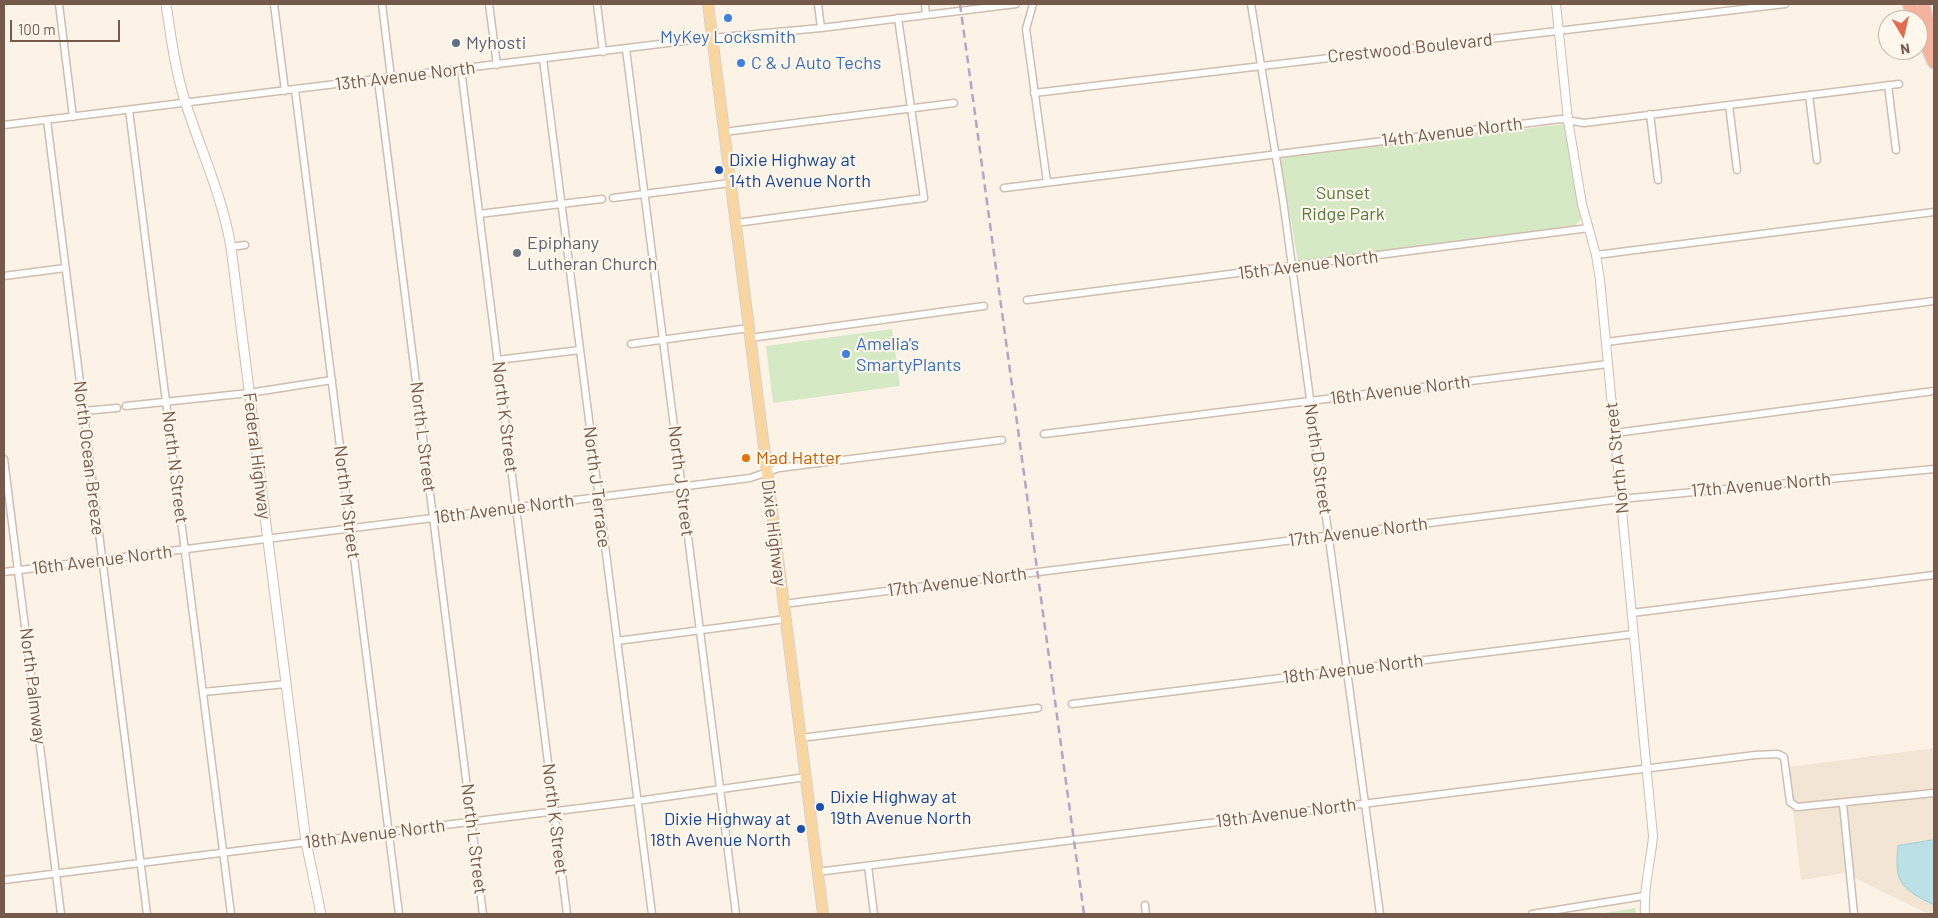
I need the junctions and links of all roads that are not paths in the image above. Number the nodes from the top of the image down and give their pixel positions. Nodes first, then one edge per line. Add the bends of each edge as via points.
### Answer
1 (59, 4) edge
2 (166, 4) edge
3 (274, 4) edge
4 (382, 4) edge
5 (489, 4) edge
6 (597, 4) edge
7 (708, 4) edge
8 (818, 4) edge
9 (925, 4) edge
10 (1016, 4) edge
11 (1033, 4) edge
12 (1251, 4) edge
13 (1556, 4) edge
14 (1786, 4) edge
15 (1923, 4) edge
16 (926, 15) junction
17 (898, 18) junction
18 (820, 28) junction
19 (1559, 32) junction
20 (712, 38) junction
21 (1928, 48) edge
22 (1934, 48) edge
23 (626, 49) junction
24 (603, 52) junction
25 (543, 59) junction
26 (1934, 62) edge
27 (497, 65) junction
28 (1261, 65) junction
29 (461, 70) junction
30 (391, 78) junction
31 (378, 80) junction
32 (1899, 84) dead end
33 (1888, 85) junction
34 (295, 90) junction
35 (285, 91) junction
36 (1034, 93) junction
37 (1808, 95) junction
38 (954, 103) dead end
39 (186, 104) junction
40 (1729, 105) junction
41 (912, 108) junction
42 (129, 110) junction
43 (1650, 114) junction
44 (73, 117) junction
45 (47, 120) junction
46 (1568, 120) junction
47 (4, 125) edge
48 (724, 132) junction
49 (1896, 150) dead end
50 (1276, 154) junction
51 (1817, 160) dead end
52 (1737, 170) dead end
53 (1658, 180) dead end
54 (1046, 182) junction
55 (730, 183) junction
56 (1004, 188) dead end
57 (644, 194) junction
58 (613, 198) dead end
59 (602, 200) dead end
60 (562, 204) junction
61 (1934, 212) edge
62 (479, 214) junction
63 (736, 223) junction
64 (1589, 228) junction
65 (245, 245) dead end
66 (231, 247) junction
67 (1596, 254) junction
68 (1292, 267) junction
69 (66, 268) junction
70 (4, 276) edge
71 (1027, 300) dead end
72 (1934, 302) edge
73 (984, 306) dead end
74 (750, 333) junction
75 (663, 339) junction
76 (1606, 342) junction
77 (631, 344) dead end
78 (580, 350) junction
79 (497, 360) junction
80 (1608, 364) junction
81 (332, 380) junction
82 (1934, 391) edge
83 (249, 393) junction
84 (1310, 401) junction
85 (166, 402) junction
86 (126, 406) dead end
87 (117, 408) dead end
88 (84, 411) junction
89 (1615, 433) junction
90 (1044, 434) dead end
91 (1002, 440) dead end
92 (4, 459) edge
93 (1934, 469) edge
94 (767, 473) junction
95 (682, 487) junction
96 (599, 497) junction
97 (1621, 499) junction
98 (516, 507) junction
99 (433, 518) junction
100 (350, 528) junction
101 (1328, 535) junction
102 (268, 538) junction
103 (185, 549) junction
104 (102, 560) junction
105 (18, 571) junction
106 (4, 572) edge
107 (1934, 575) edge
108 (784, 604) junction
109 (1632, 613) junction
110 (786, 619) junction
111 (700, 631) junction
112 (1634, 634) junction
113 (617, 641) junction
114 (1347, 669) junction
115 (286, 684) junction
116 (203, 692) junction
117 (1072, 704) dead end
118 (1038, 708) dead end
119 (801, 738) junction
120 (1647, 768) junction
121 (806, 777) junction
122 (720, 788) junction
123 (1934, 793) edge
124 (637, 801) junction
125 (1365, 804) junction
126 (1843, 804) junction
127 (554, 812) junction
128 (472, 822) junction
129 (389, 832) junction
130 (306, 842) junction
131 (223, 853) junction
132 (141, 863) junction
133 (868, 866) junction
134 (817, 872) junction
135 (56, 873) junction
136 (4, 880) edge
137 (1644, 896) junction
138 (1145, 905) dead end
139 (61, 914) edge
140 (147, 914) edge
141 (231, 914) edge
142 (321, 914) edge
143 (399, 914) edge
144 (483, 914) edge
145 (568, 914) edge
146 (652, 914) edge
147 (736, 914) edge
148 (823, 914) edge
149 (874, 914) edge
150 (1146, 914) edge
151 (1380, 914) edge
152 (1532, 914) edge
153 (1645, 914) edge
154 (1854, 914) edge

1 - 44 street
2 - 39 main road, Federal Highway via 172,51
3 - 35 street
4 - 30 street
5 - 27 street
6 - 24 street
7 - 20 main road, Dixie Highway
8 - 18 street
9 - 16 street
10 - 16 street, 13th Avenue North
11 - 36 street via 1026,30
12 - 28 street, North D Street
13 - 19 street, North A Street
14 - 19 street, Crestwood Boulevard
15 - 22 highway
16 - 17 street, 13th Avenue North
17 - 18 street, 13th Avenue North
17 - 41 street
18 - 20 street, 13th Avenue North
19 - 28 street, Crestwood Boulevard
19 - 46 street, North A Street
20 - 23 street, 13th Avenue North
20 - 48 main road, Dixie Highway
21 - 26 highway
23 - 24 street, 13th Avenue North
23 - 57 street, North J Street
24 - 25 street, 13th Avenue North
25 - 27 street, 13th Avenue North
25 - 60 street, North J Terrace
27 - 29 street, 13th Avenue North
28 - 36 street, Crestwood Boulevard
28 - 50 street, North D Street
29 - 30 street, 13th Avenue North
29 - 62 street, North K Street
30 - 31 street, 13th Avenue North
31 - 34 street, 13th Avenue North
31 - 99 street, North L Street
32 - 33 street, 14th Avenue North
33 - 37 street, 14th Avenue North
33 - 49 street
34 - 35 street, 13th Avenue North
34 - 81 street, North M Street
35 - 39 street, 13th Avenue North
36 - 54 street
37 - 40 street, 14th Avenue North
37 - 51 street
38 - 41 street
39 - 42 street, 13th Avenue North
39 - 66 main road, Federal Highway via 219,193
40 - 43 street, 14th Avenue North
40 - 52 street
41 - 48 street
41 - 63 street via 924,198
42 - 44 street, 13th Avenue North
42 - 85 street, North N Street
43 - 46 street, 14th Avenue North via 1584,123
43 - 53 street
44 - 45 street, 13th Avenue North
45 - 47 street, 13th Avenue North
45 - 69 street, North Ocean Breeze
46 - 50 street, 14th Avenue North
46 - 64 street, North A Street
48 - 55 main road, Dixie Highway
50 - 54 street, 14th Avenue North
50 - 68 street, North D Street
54 - 56 street, 14th Avenue North
55 - 57 street
55 - 63 main road, Dixie Highway
57 - 58 street
57 - 75 street, North J Street
59 - 60 street
60 - 62 street
60 - 78 street, North J Terrace
61 - 67 street
62 - 79 street, North K Street
63 - 74 main road, Dixie Highway
64 - 67 street, North A Street
64 - 68 street, 15th Avenue North
65 - 66 street
66 - 83 main road, Federal Highway
67 - 76 street, North A Street
68 - 71 street, 15th Avenue North
68 - 84 street, North D Street
69 - 70 street
69 - 88 street, North Ocean Breeze
72 - 76 street
73 - 74 street
74 - 75 street
74 - 94 main road, Dixie Highway
75 - 77 street
75 - 95 street, North J Street
76 - 80 street, North A Street
78 - 79 street
78 - 96 street, North J Terrace
79 - 98 street, North K Street
80 - 84 street, 16th Avenue North
80 - 89 street, North A Street
81 - 83 street
81 - 100 street, North M Street
82 - 89 street
83 - 85 street
83 - 102 main road, Federal Highway
84 - 90 street, 16th Avenue North
84 - 101 street, North D Street
85 - 86 street
85 - 103 street, North N Street
87 - 88 street
88 - 104 street, North Ocean Breeze
89 - 97 street, North A Street
91 - 94 street, 16th Avenue North via 779,468
92 - 105 street, North Palmway
93 - 97 street, 17th Avenue North
94 - 95 street, 16th Avenue North
94 - 108 main road, Dixie Highway
95 - 96 street, 16th Avenue North
95 - 111 street, North J Street
96 - 98 street, 16th Avenue North
96 - 113 street, North J Terrace
97 - 101 street, 17th Avenue North
97 - 109 street, North A Street
98 - 99 street, 16th Avenue North
98 - 127 street, North K Street
99 - 100 street, 16th Avenue North
99 - 128 street, North L Street
100 - 102 street, 16th Avenue North
100 - 129 street, North M Street
101 - 108 street, 17th Avenue North
101 - 114 street, North D Street
102 - 103 street, 16th Avenue North
102 - 115 main road, Federal Highway
103 - 104 street, 16th Avenue North
103 - 116 street, North N Street
104 - 105 street, 16th Avenue North
104 - 132 street, North Ocean Breeze
105 - 106 street, 16th Avenue North
105 - 135 street, North Palmway
107 - 109 street
108 - 110 main road, Dixie Highway
109 - 112 street, North A Street
110 - 111 street
110 - 119 main road, Dixie Highway
111 - 113 street
111 - 122 street, North J Street
112 - 114 street, 18th Avenue North
112 - 120 street, North A Street
113 - 124 street, North J Terrace
114 - 117 street, 18th Avenue North
114 - 125 street, North D Street
115 - 116 street
115 - 130 main road, Federal Highway
116 - 131 street, North N Street
118 - 119 street
119 - 121 main road, Dixie Highway
120 - 125 street, 19th Avenue North
120 - 126 street, 19th Avenue North via 1778,754 1784,757 1790,802 1797,807
120 - 137 street, North A Street via 1653,836
121 - 122 street, 18th Avenue North
121 - 134 main road, Dixie Highway
122 - 124 street, 18th Avenue North
122 - 147 street, North J Street
123 - 126 street
124 - 127 street, 18th Avenue North
124 - 146 street, North J Terrace
125 - 133 street, 19th Avenue North
125 - 151 street, North D Street
126 - 154 street
127 - 128 street, 18th Avenue North
127 - 145 street, North K Street
128 - 129 street, 18th Avenue North
128 - 144 street, North L Street
129 - 130 street, 18th Avenue North
129 - 143 street, North M Street
130 - 131 street, 18th Avenue North
130 - 142 main road, Federal Highway
131 - 132 street, 18th Avenue North
131 - 141 street, North N Street
132 - 135 street, 18th Avenue North
132 - 140 street, North Ocean Breeze
133 - 134 street, 19th Avenue North
133 - 149 street
134 - 148 main road, Dixie Highway
135 - 136 street, 18th Avenue North
135 - 139 street, North Palmway
137 - 152 street
137 - 153 street, North A Street
138 - 150 street

